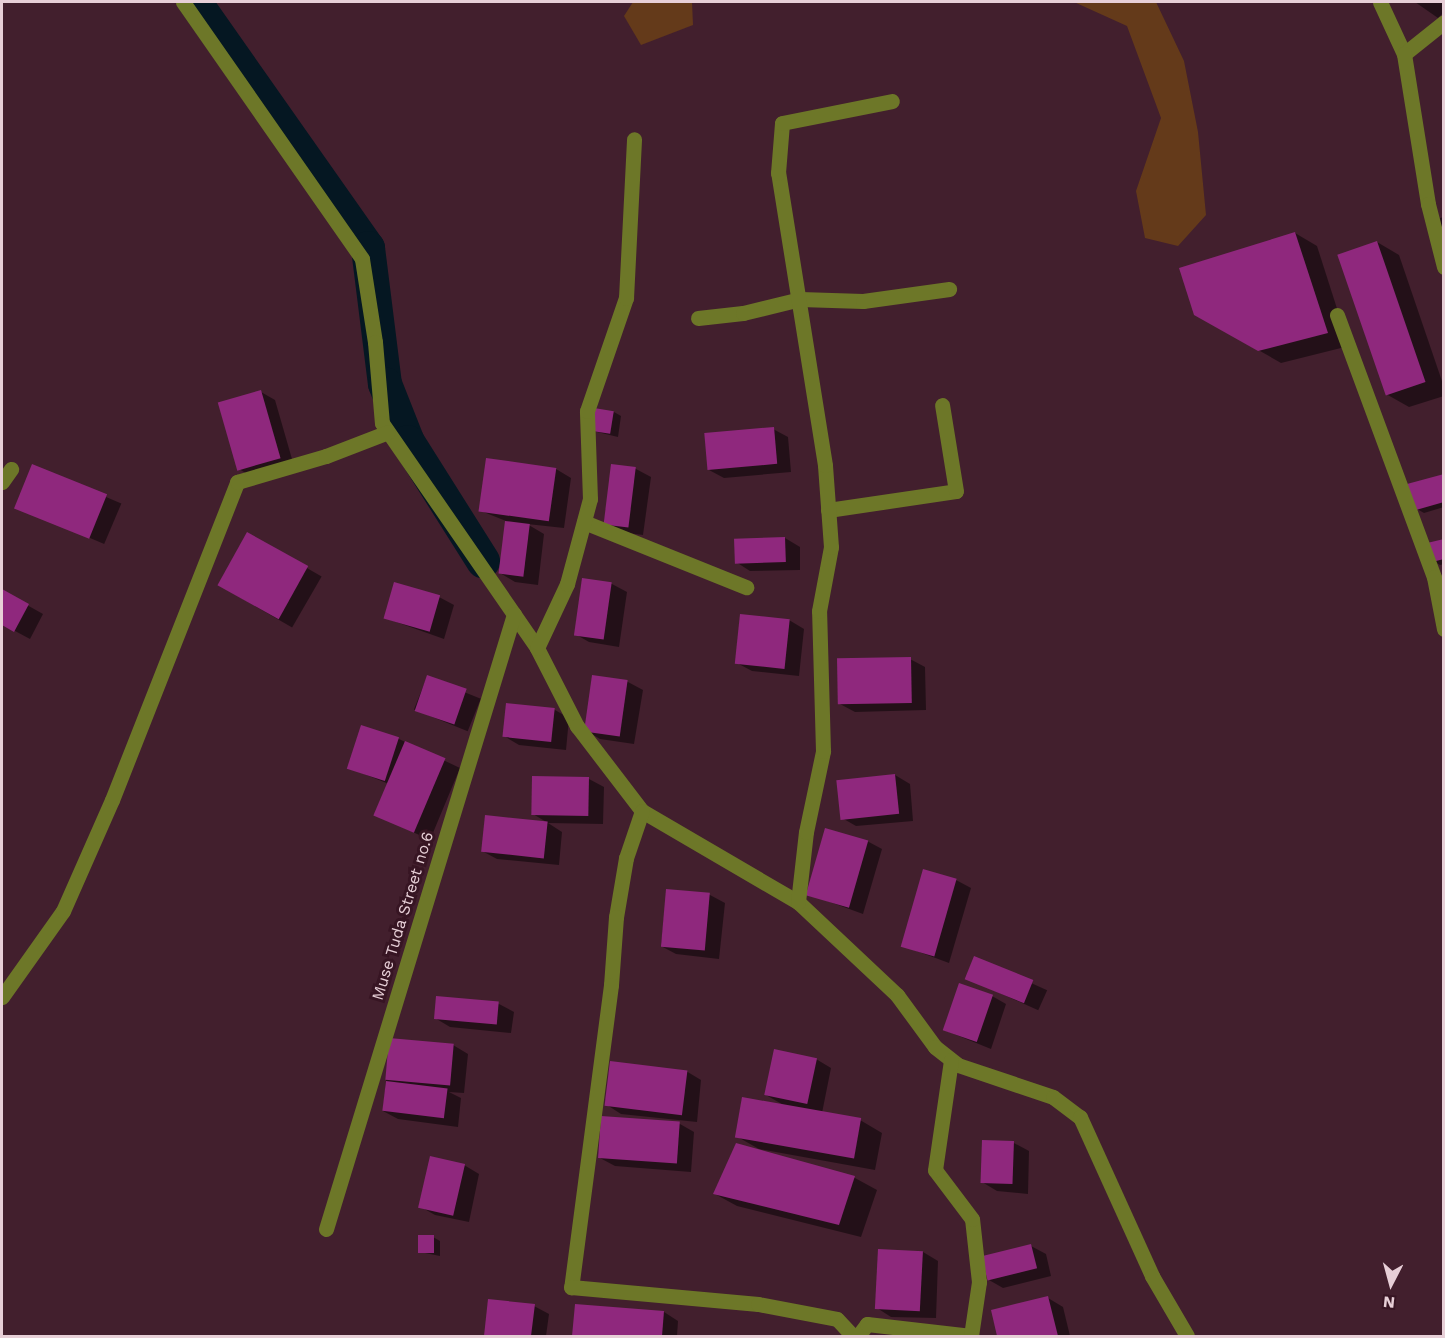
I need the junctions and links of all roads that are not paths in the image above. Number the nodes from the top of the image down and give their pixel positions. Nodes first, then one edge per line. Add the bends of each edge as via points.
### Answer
1 (183, 2) edge
2 (1380, 2) edge
3 (1443, 22) edge
4 (1404, 54) junction
5 (892, 101) dead end
6 (634, 139) dead end
7 (1443, 267) edge
8 (949, 289) dead end
9 (800, 299) junction
10 (1337, 315) dead end
11 (698, 318) dead end
12 (942, 405) dead end
13 (388, 432) junction
14 (11, 469) dead end
15 (2, 482) edge
16 (828, 510) junction
17 (584, 522) junction
18 (1438, 575) edge
19 (746, 587) dead end
20 (514, 614) junction
21 (1443, 629) edge
22 (537, 648) junction
23 (642, 811) junction
24 (798, 902) junction
25 (2, 998) edge
26 (951, 1060) junction
27 (326, 1229) dead end
28 (853, 1336) edge
29 (858, 1336) edge
30 (1187, 1336) edge

1 - 13 street via 362,259 382,423
2 - 4 street
3 - 4 street
4 - 7 street via 1428,204
5 - 9 street via 782,123 778,173
6 - 17 street via 626,298 587,411 590,499
8 - 9 street via 863,301
9 - 11 street via 743,313
9 - 16 street
10 - 18 street
12 - 16 street via 956,491
13 - 20 street
13 - 25 street via 326,456 237,482 112,800 63,911
14 - 15 street
16 - 24 street via 831,547 819,611 823,751 806,832
17 - 19 street
17 - 22 street via 567,584
18 - 21 street
20 - 22 street
20 - 27 street, Muse Tuda Street no.6
22 - 23 street via 577,726
23 - 24 street
23 - 28 street via 626,858 615,917 611,985 571,1287 758,1304 837,1319
24 - 26 street via 897,995 935,1047
26 - 29 street via 935,1170 972,1219 979,1282 971,1336 867,1324
26 - 30 street via 1053,1097 1080,1117 1152,1276

